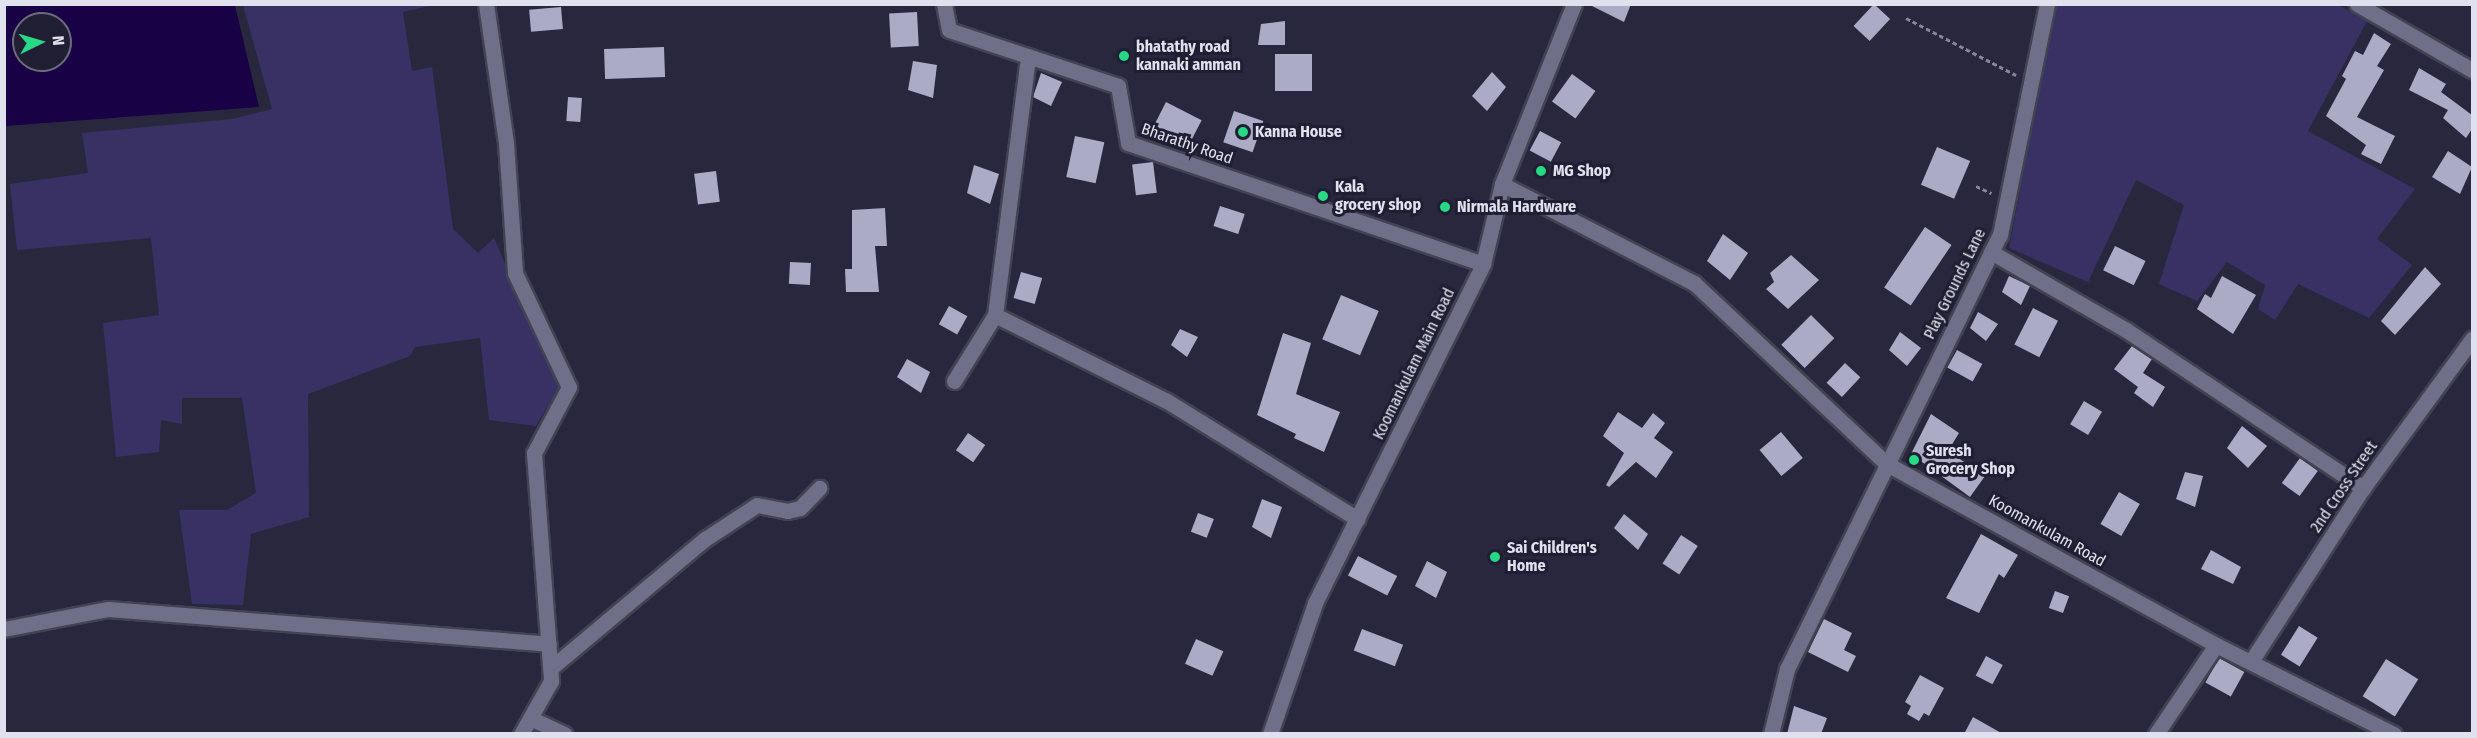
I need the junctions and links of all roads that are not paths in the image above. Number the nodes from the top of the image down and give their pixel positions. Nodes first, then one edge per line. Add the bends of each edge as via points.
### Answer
1 (486, 4) edge
2 (944, 4) edge
3 (1574, 4) edge
4 (2047, 4) edge
5 (2356, 4) edge
6 (1028, 56) junction
7 (2472, 70) edge
8 (1502, 184) junction
9 (1991, 252) junction
10 (1483, 264) junction
11 (995, 315) junction
12 (2472, 339) edge
13 (954, 381) dead end
14 (1887, 464) junction
15 (819, 488) dead end
16 (2362, 488) junction
17 (1357, 519) junction
18 (4, 629) edge
19 (549, 644) junction
20 (2216, 645) junction
21 (2252, 660) junction
22 (550, 668) junction
23 (530, 718) junction
24 (521, 734) edge
25 (564, 734) edge
26 (1270, 734) edge
27 (1770, 734) edge
28 (2156, 734) edge
29 (2394, 734) edge

1 - 19 street via 506,143 515,273 569,387 534,453
2 - 6 street, Bharathy Road via 949,30
3 - 8 street, Koomankulam Main Road
4 - 9 street, Play Grounds Lane via 2000,235
5 - 7 street
6 - 10 street, Bharathy Road via 1118,86 1128,143
6 - 11 street
8 - 10 street, Koomankulam Main Road
8 - 14 street, Koomankulam Road via 1694,283
9 - 14 street, Play Grounds Lane
9 - 16 street via 2126,330
10 - 17 street, Koomankulam Main Road
11 - 13 street
11 - 17 street via 1167,401
12 - 16 street, 2nd Cross Street
14 - 20 street, Koomankulam Road
14 - 27 street, Play Grounds Lane via 1787,669
15 - 22 street via 800,508 787,511 757,505 705,539
16 - 21 street, 2nd Cross Street
17 - 26 street, Koomankulam Main Road via 1315,603
18 - 19 street via 108,609
19 - 22 street
20 - 21 street, Koomankulam Road
20 - 28 street
21 - 29 street, Koomankulam Road
22 - 23 street via 551,681
23 - 24 street
23 - 25 street

